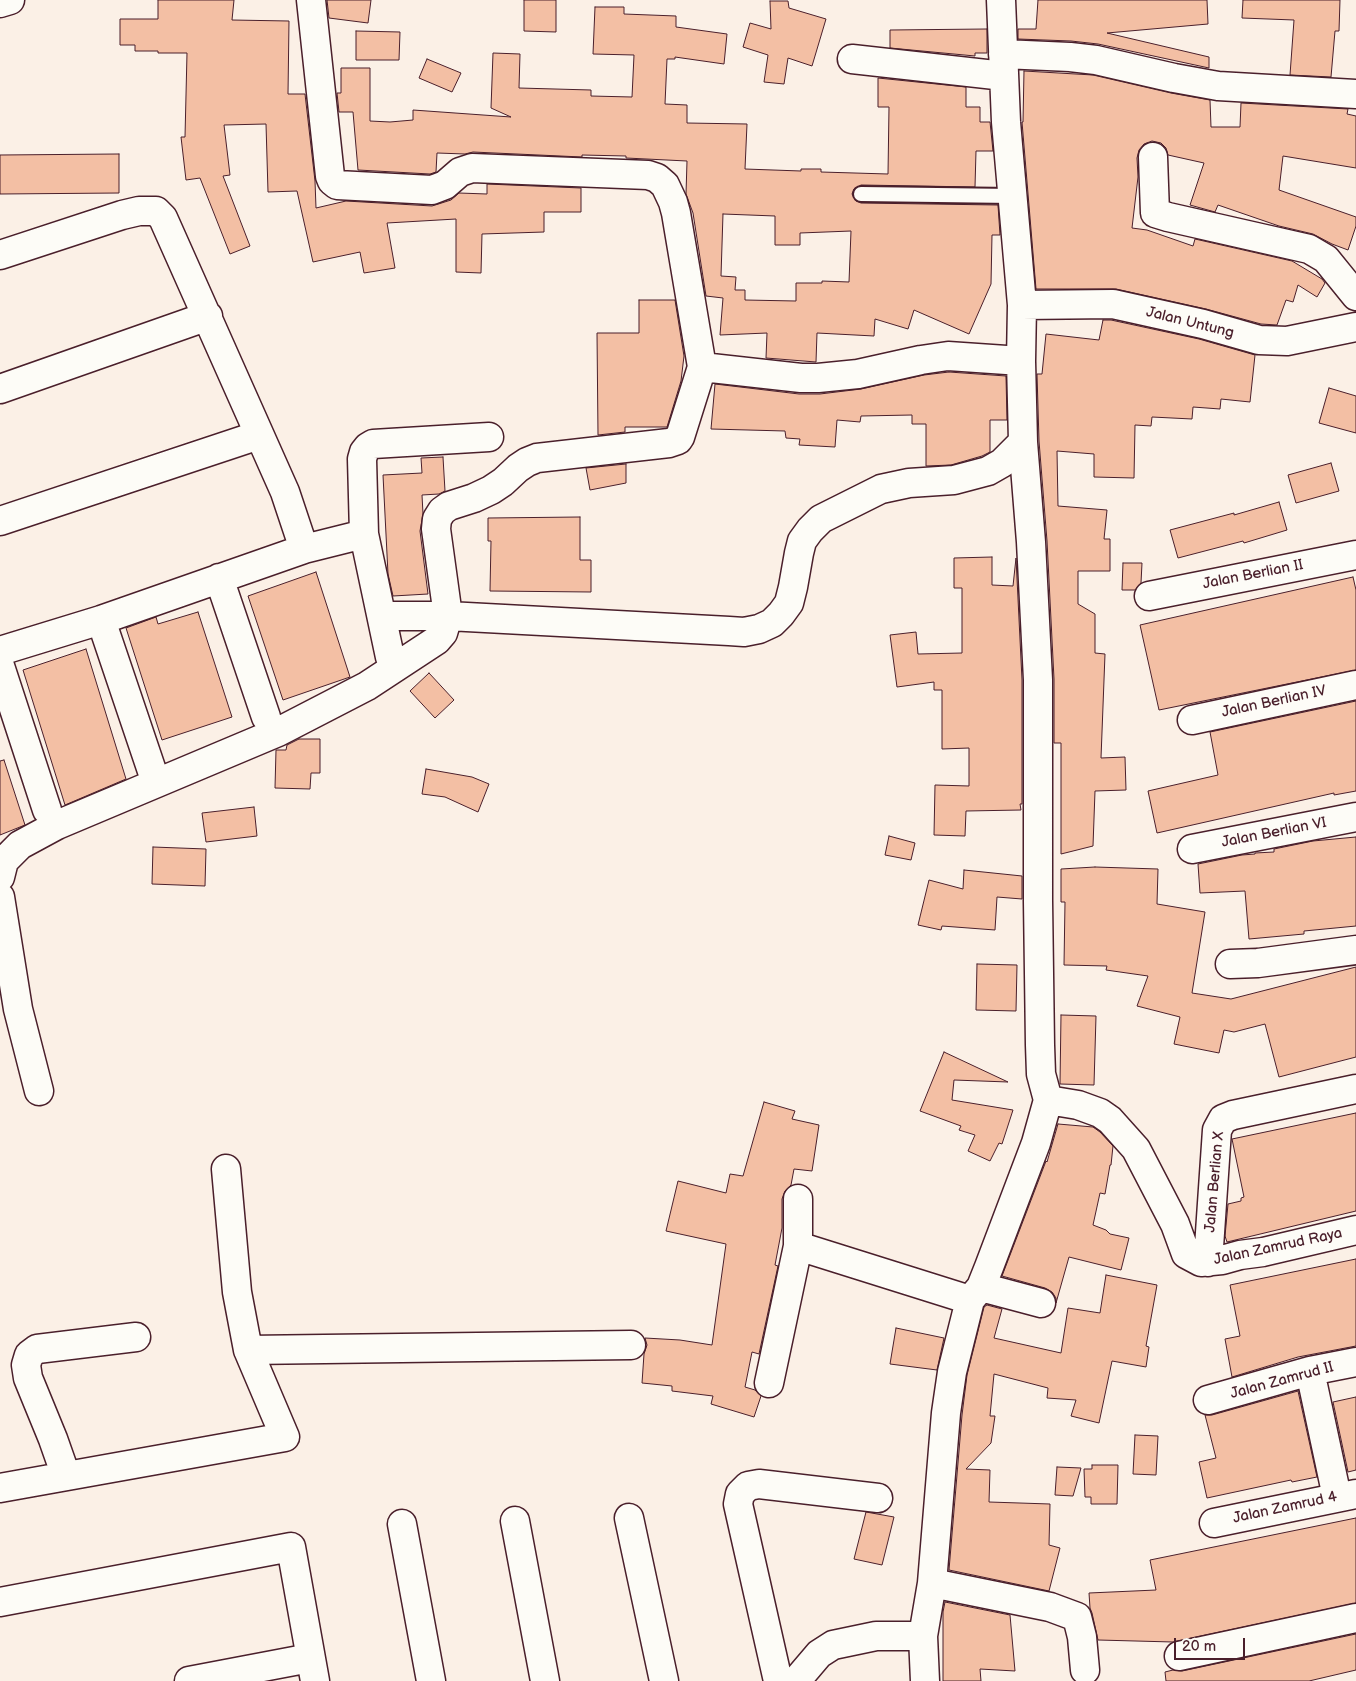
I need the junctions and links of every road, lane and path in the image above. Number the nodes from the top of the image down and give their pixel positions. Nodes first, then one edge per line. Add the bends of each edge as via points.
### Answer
1 (10, 0) edge
2 (311, 0) edge
3 (1001, 0) edge
4 (0, 4) edge
5 (852, 59) dead end
6 (1003, 65) junction
7 (1356, 94) edge
8 (1153, 158) dead end
9 (861, 194) dead end
10 (1013, 196) junction
11 (0, 255) edge
12 (1356, 296) edge
13 (1022, 305) junction
14 (208, 316) junction
15 (1356, 327) edge
16 (1021, 361) junction
17 (702, 366) junction
18 (0, 389) edge
19 (259, 435) junction
20 (489, 437) dead end
21 (1023, 442) junction
22 (0, 521) edge
23 (364, 534) junction
24 (304, 549) junction
25 (1356, 555) edge
26 (218, 578) junction
27 (1150, 596) dead end
28 (382, 616) junction
29 (448, 616) junction
30 (101, 620) junction
31 (0, 651) edge
32 (390, 657) dead end
33 (0, 666) edge
34 (1356, 685) edge
35 (266, 717) dead end
36 (1192, 720) dead end
37 (152, 771) dead end
38 (47, 810) dead end
39 (1356, 817) edge
40 (1192, 849) dead end
41 (0, 877) edge
42 (0, 897) edge
43 (1356, 950) edge
44 (1230, 964) dead end
45 (1356, 1089) edge
46 (39, 1091) dead end
47 (1048, 1100) junction
48 (226, 1169) dead end
49 (798, 1199) dead end
50 (1356, 1230) edge
51 (798, 1246) junction
52 (1204, 1262) junction
53 (975, 1293) junction
54 (1041, 1303) dead end
55 (136, 1337) dead end
56 (631, 1345) dead end
57 (248, 1350) junction
58 (1356, 1362) edge
59 (1310, 1371) junction
60 (770, 1383) dead end
61 (1208, 1400) dead end
62 (66, 1476) junction
63 (0, 1488) edge
64 (1346, 1496) edge
65 (878, 1498) dead end
66 (629, 1518) dead end
67 (515, 1521) dead end
68 (1214, 1523) dead end
69 (402, 1524) dead end
70 (932, 1583) junction
71 (0, 1602) edge
72 (1356, 1618) edge
73 (923, 1636) junction
74 (1179, 1656) dead end
75 (313, 1669) edge
76 (1085, 1670) dead end
77 (189, 1681) edge
78 (430, 1681) edge
79 (545, 1681) edge
80 (664, 1681) edge
81 (778, 1681) edge
82 (796, 1681) edge
83 (925, 1681) edge

1 - 4 street
2 - 17 street via 332,181 337,185 432,190 472,168 658,178 673,202
3 - 6 street
5 - 6 street
6 - 7 street via 1070,57 1218,86
6 - 10 street
8 - 12 street via 1155,213 1309,249 1326,259
9 - 10 lane
10 - 13 street
11 - 14 street via 122,215 156,211 163,218
13 - 15 street, Jalan Untung via 1113,304 1268,340 1287,341
13 - 16 street
14 - 18 street
14 - 19 street
16 - 17 street via 948,356 858,374 818,378
16 - 21 street
17 - 29 street via 678,440 537,458 518,468 491,490 449,506 442,512 437,519 437,542
19 - 22 street
19 - 24 street via 285,492
20 - 23 street via 373,444 368,447 362,459
21 - 29 street via 1002,463 988,471 954,480 909,483 881,490 821,519 802,541 789,603 772,623 759,629 744,632
21 - 47 street via 1038,680 1041,1074
23 - 24 street
23 - 28 street
24 - 26 street
25 - 27 street, Jalan Berlian II
26 - 30 street
26 - 35 street
28 - 29 street
28 - 32 street
29 - 41 street via 443,633 437,640 368,686 278,732 57,825 20,845 4,861
30 - 31 street
30 - 37 street
33 - 38 street
34 - 36 street, Jalan Berlian IV
39 - 40 street, Jalan Berlian VI
42 - 46 street via 18,1009
43 - 44 street
45 - 52 street, Jalan Berlian X via 1223,1119 1217,1130
47 - 52 street via 1078,1105 1110,1120 1136,1149 1175,1224 1186,1254
47 - 53 street via 1036,1143
48 - 57 street via 237,1292
49 - 51 street
50 - 52 street, Jalan Zamrud Raya via 1264,1252
51 - 53 street
51 - 60 street
53 - 54 street
53 - 70 street via 952,1372
55 - 62 street via 37,1349 29,1355 26,1365 28,1378
56 - 57 street
57 - 62 street via 285,1437
58 - 59 street, Jalan Zamrud II
59 - 61 street, Jalan Zamrud II
59 - 64 street
62 - 63 street
64 - 68 street, Jalan Zamrud 4
65 - 81 street via 759,1484 748,1486 740,1494 738,1504
66 - 80 street
67 - 79 street
69 - 78 street
70 - 73 street
70 - 76 street via 1050,1607 1077,1617
71 - 75 street via 291,1547
72 - 74 street
73 - 82 street via 876,1636 833,1645 819,1654
73 - 83 street
75 - 77 street

